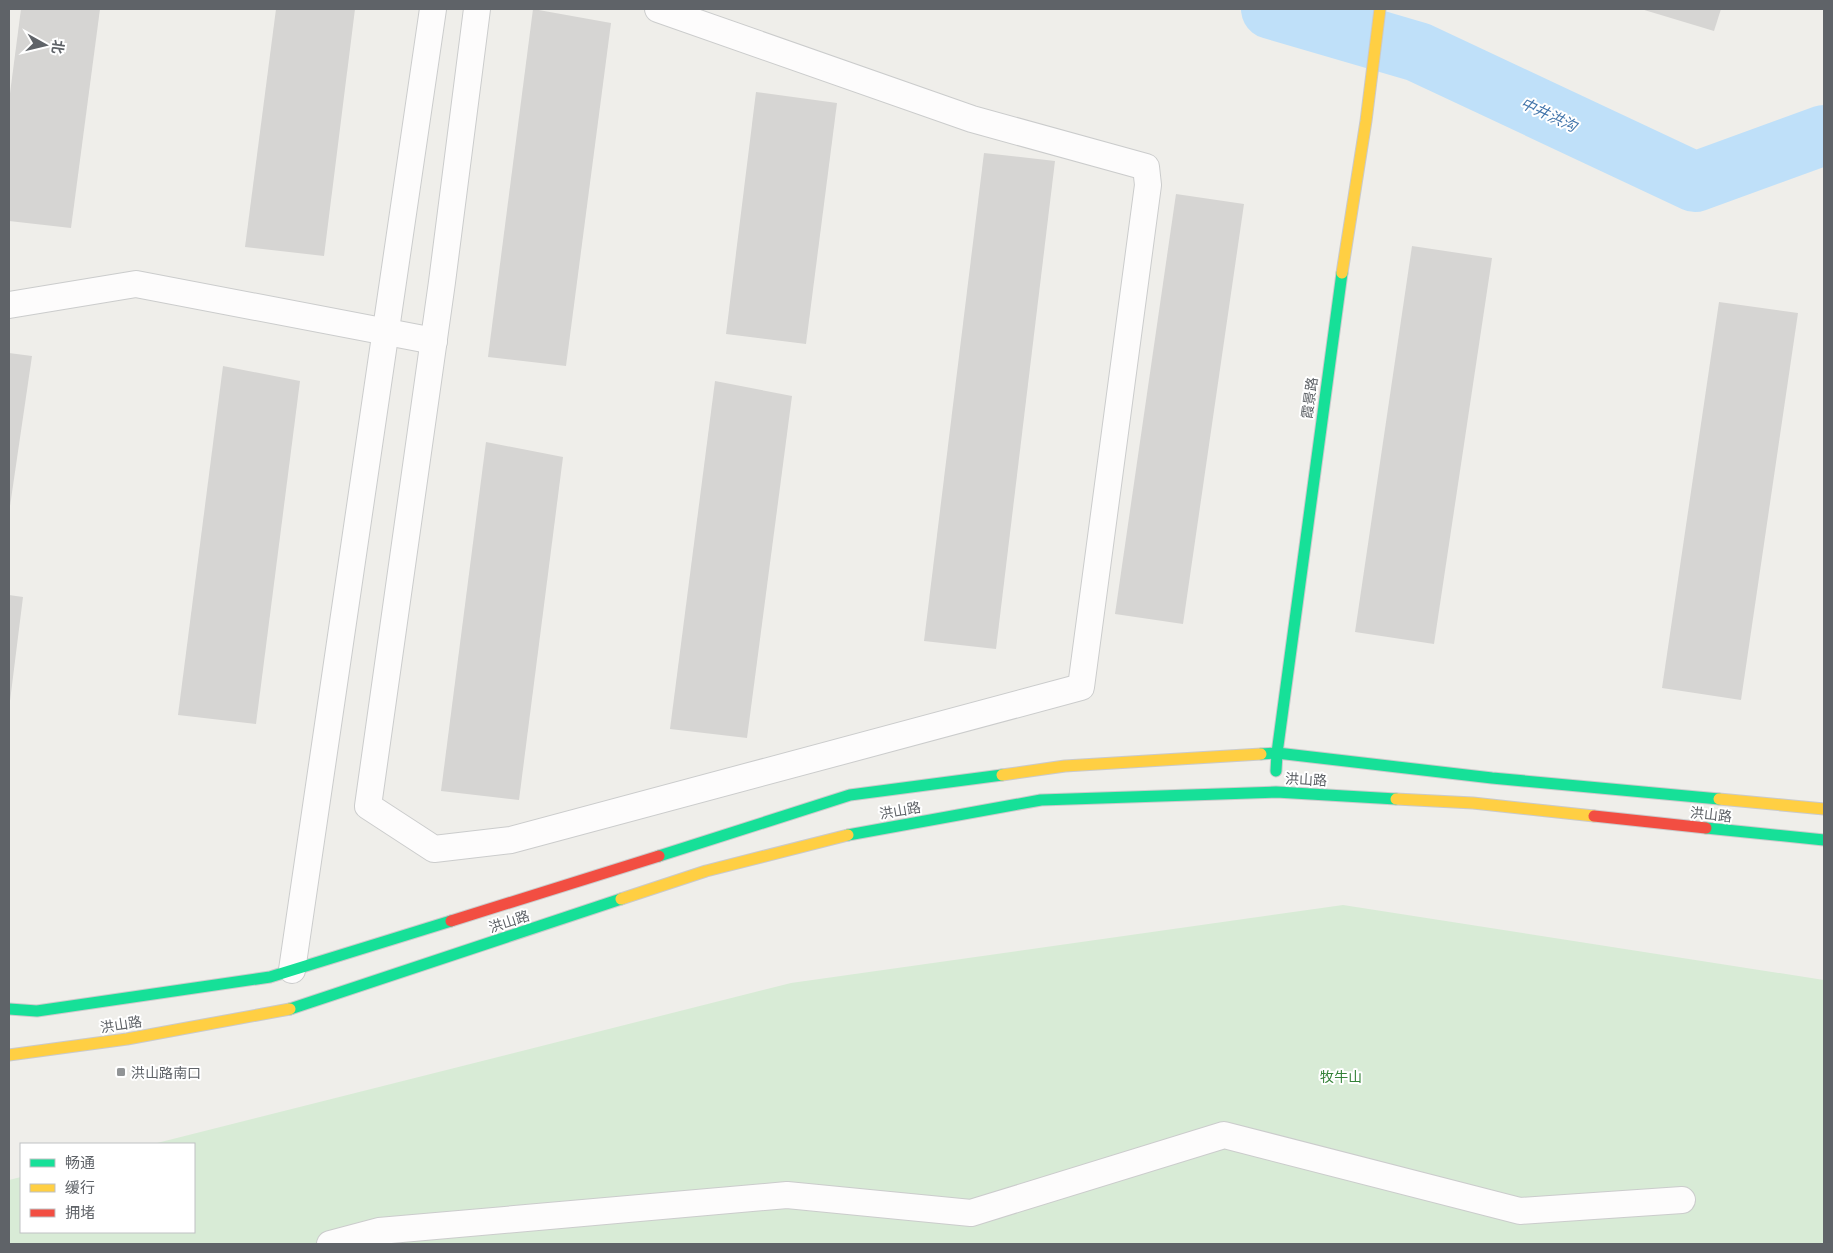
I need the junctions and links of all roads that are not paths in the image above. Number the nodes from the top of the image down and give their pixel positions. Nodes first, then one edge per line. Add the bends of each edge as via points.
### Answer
1 (433, 9) edge
2 (477, 9) edge
3 (658, 9) edge
4 (1380, 9) edge
5 (9, 305) edge
6 (386, 332) junction
7 (434, 340) junction
8 (1277, 753) junction
9 (1276, 792) junction
10 (1824, 809) edge
11 (1824, 840) edge
12 (292, 970) junction
13 (9, 1009) edge
14 (9, 1055) edge
15 (1682, 1200) dead end
16 (330, 1244) edge

1 - 6 street
2 - 7 street
3 - 7 street via 972,119 1146,167 1148,186 1081,687 511,840 434,849 368,806
4 - 8 main road, 霞景路
5 - 6 street via 136,284
6 - 7 street
6 - 12 street
8 - 9 main road, 霞景路
8 - 10 main road, 洪山路 via 1512,780
8 - 12 main road, 洪山路 via 1065,766 850,795
9 - 11 main road, 洪山路 via 1473,803
9 - 14 main road, 洪山路 via 1041,800 861,832 706,871 296,1008 127,1039
12 - 13 main road, 洪山路 via 270,977 37,1011
15 - 16 street via 1520,1211 1224,1135 971,1213 787,1195 379,1231

